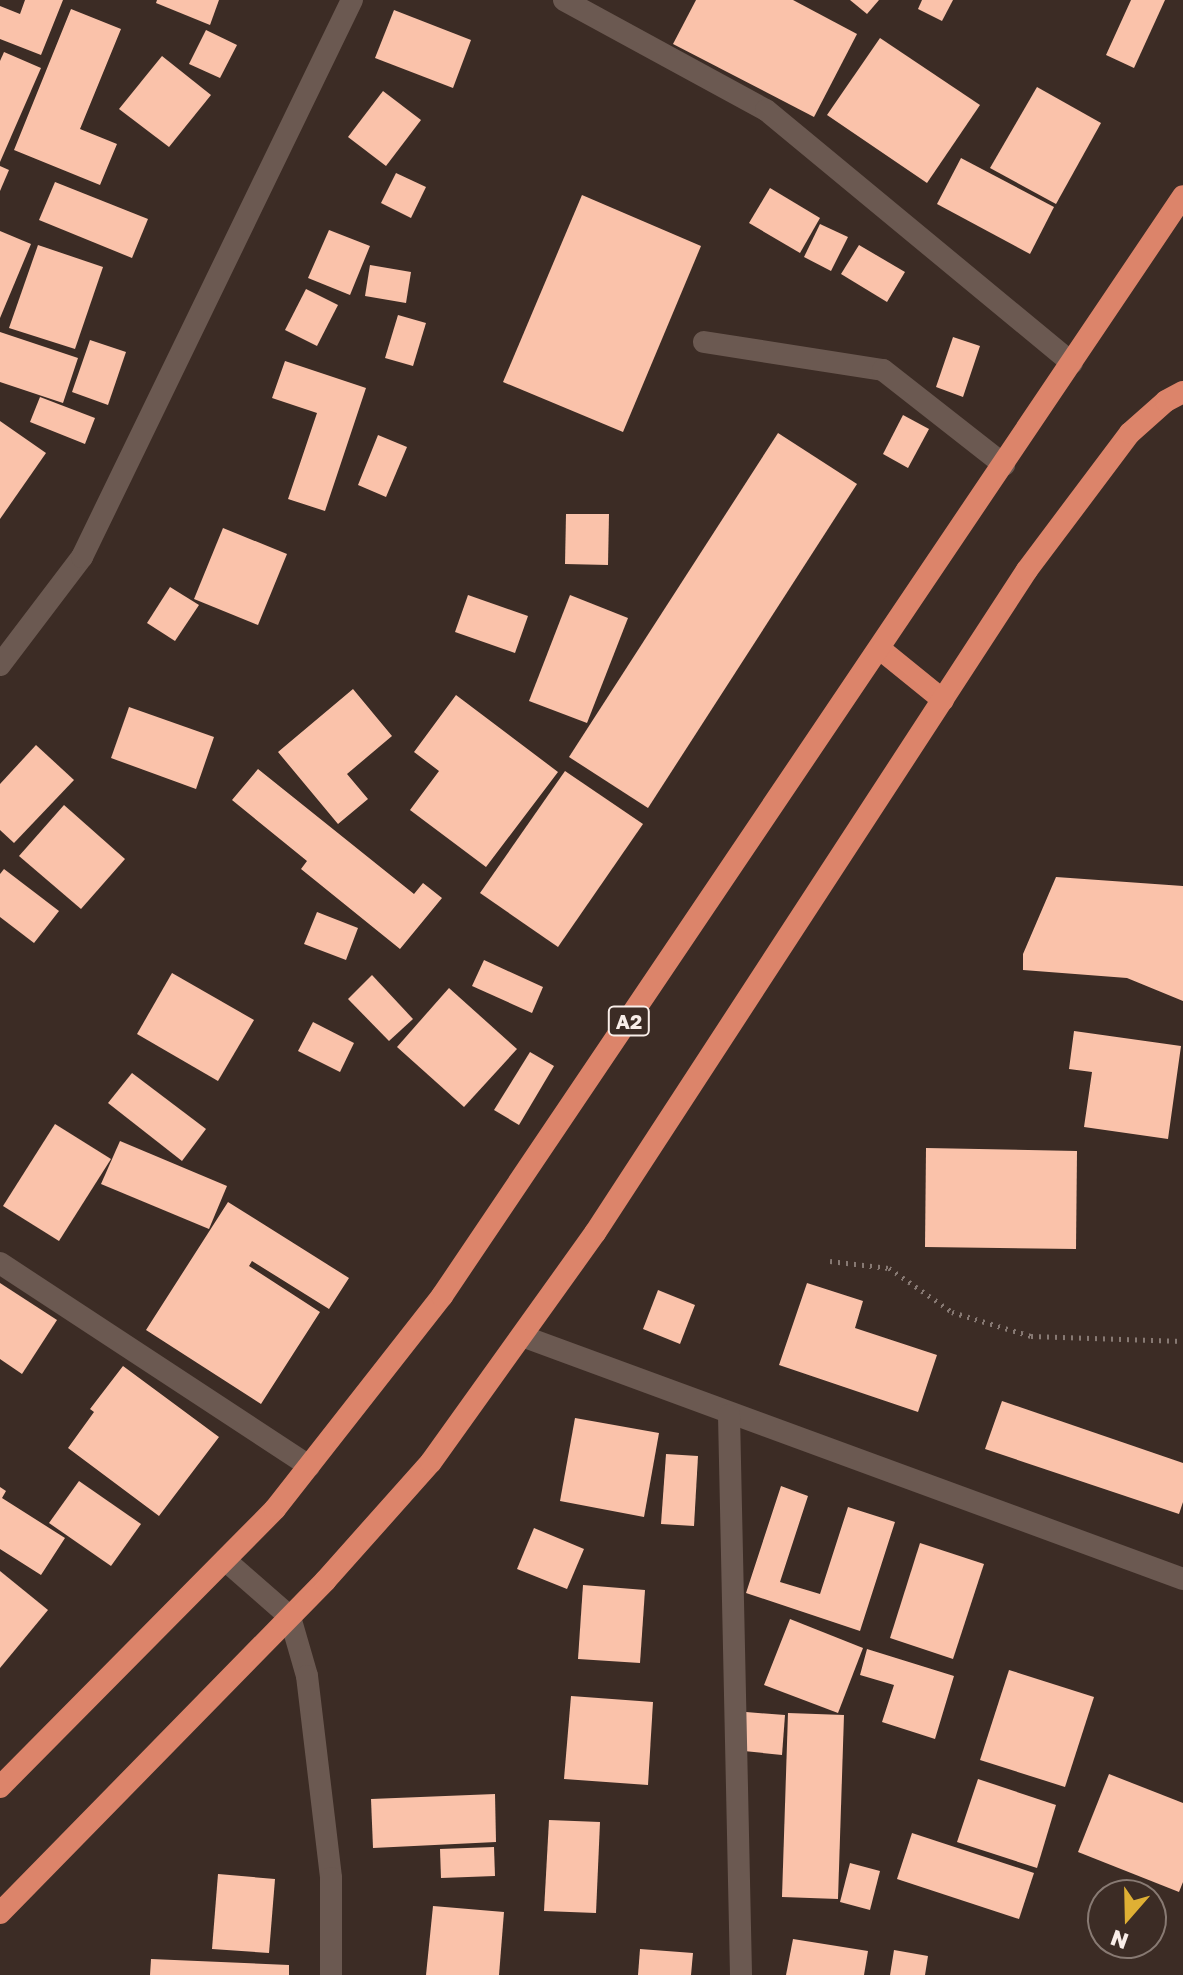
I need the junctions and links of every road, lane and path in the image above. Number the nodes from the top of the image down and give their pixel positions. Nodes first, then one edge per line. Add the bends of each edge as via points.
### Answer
1 (352, 0) edge
2 (564, 0) edge
3 (1183, 196) edge
4 (704, 342) dead end
5 (1072, 363) junction
6 (1183, 392) edge
7 (1004, 465) junction
8 (880, 649) junction
9 (0, 665) edge
10 (943, 700) junction
11 (830, 1261) dead end
12 (0, 1263) edge
13 (522, 1336) junction
14 (1183, 1341) edge
15 (729, 1415) junction
16 (309, 1466) junction
17 (225, 1560) junction
18 (1183, 1579) edge
19 (290, 1617) junction
20 (0, 1787) edge
21 (0, 1913) edge
22 (331, 1975) edge
23 (741, 1975) edge

1 - 9 street via 82,557
2 - 5 street via 766,110
3 - 5 highway, A2
4 - 7 street via 883,370
5 - 7 highway, A2
6 - 10 highway via 1130,433 1027,570
7 - 8 highway, A2
8 - 10 highway
8 - 16 highway, A2 via 442,1296
10 - 13 highway via 595,1233
11 - 14 path via 889,1268 952,1312 1031,1336
12 - 16 street
13 - 15 street
13 - 19 highway via 431,1462
15 - 18 street
15 - 23 street
16 - 17 highway, A2
17 - 19 street
17 - 20 highway, A2
19 - 21 highway
19 - 22 street via 307,1676 331,1878

